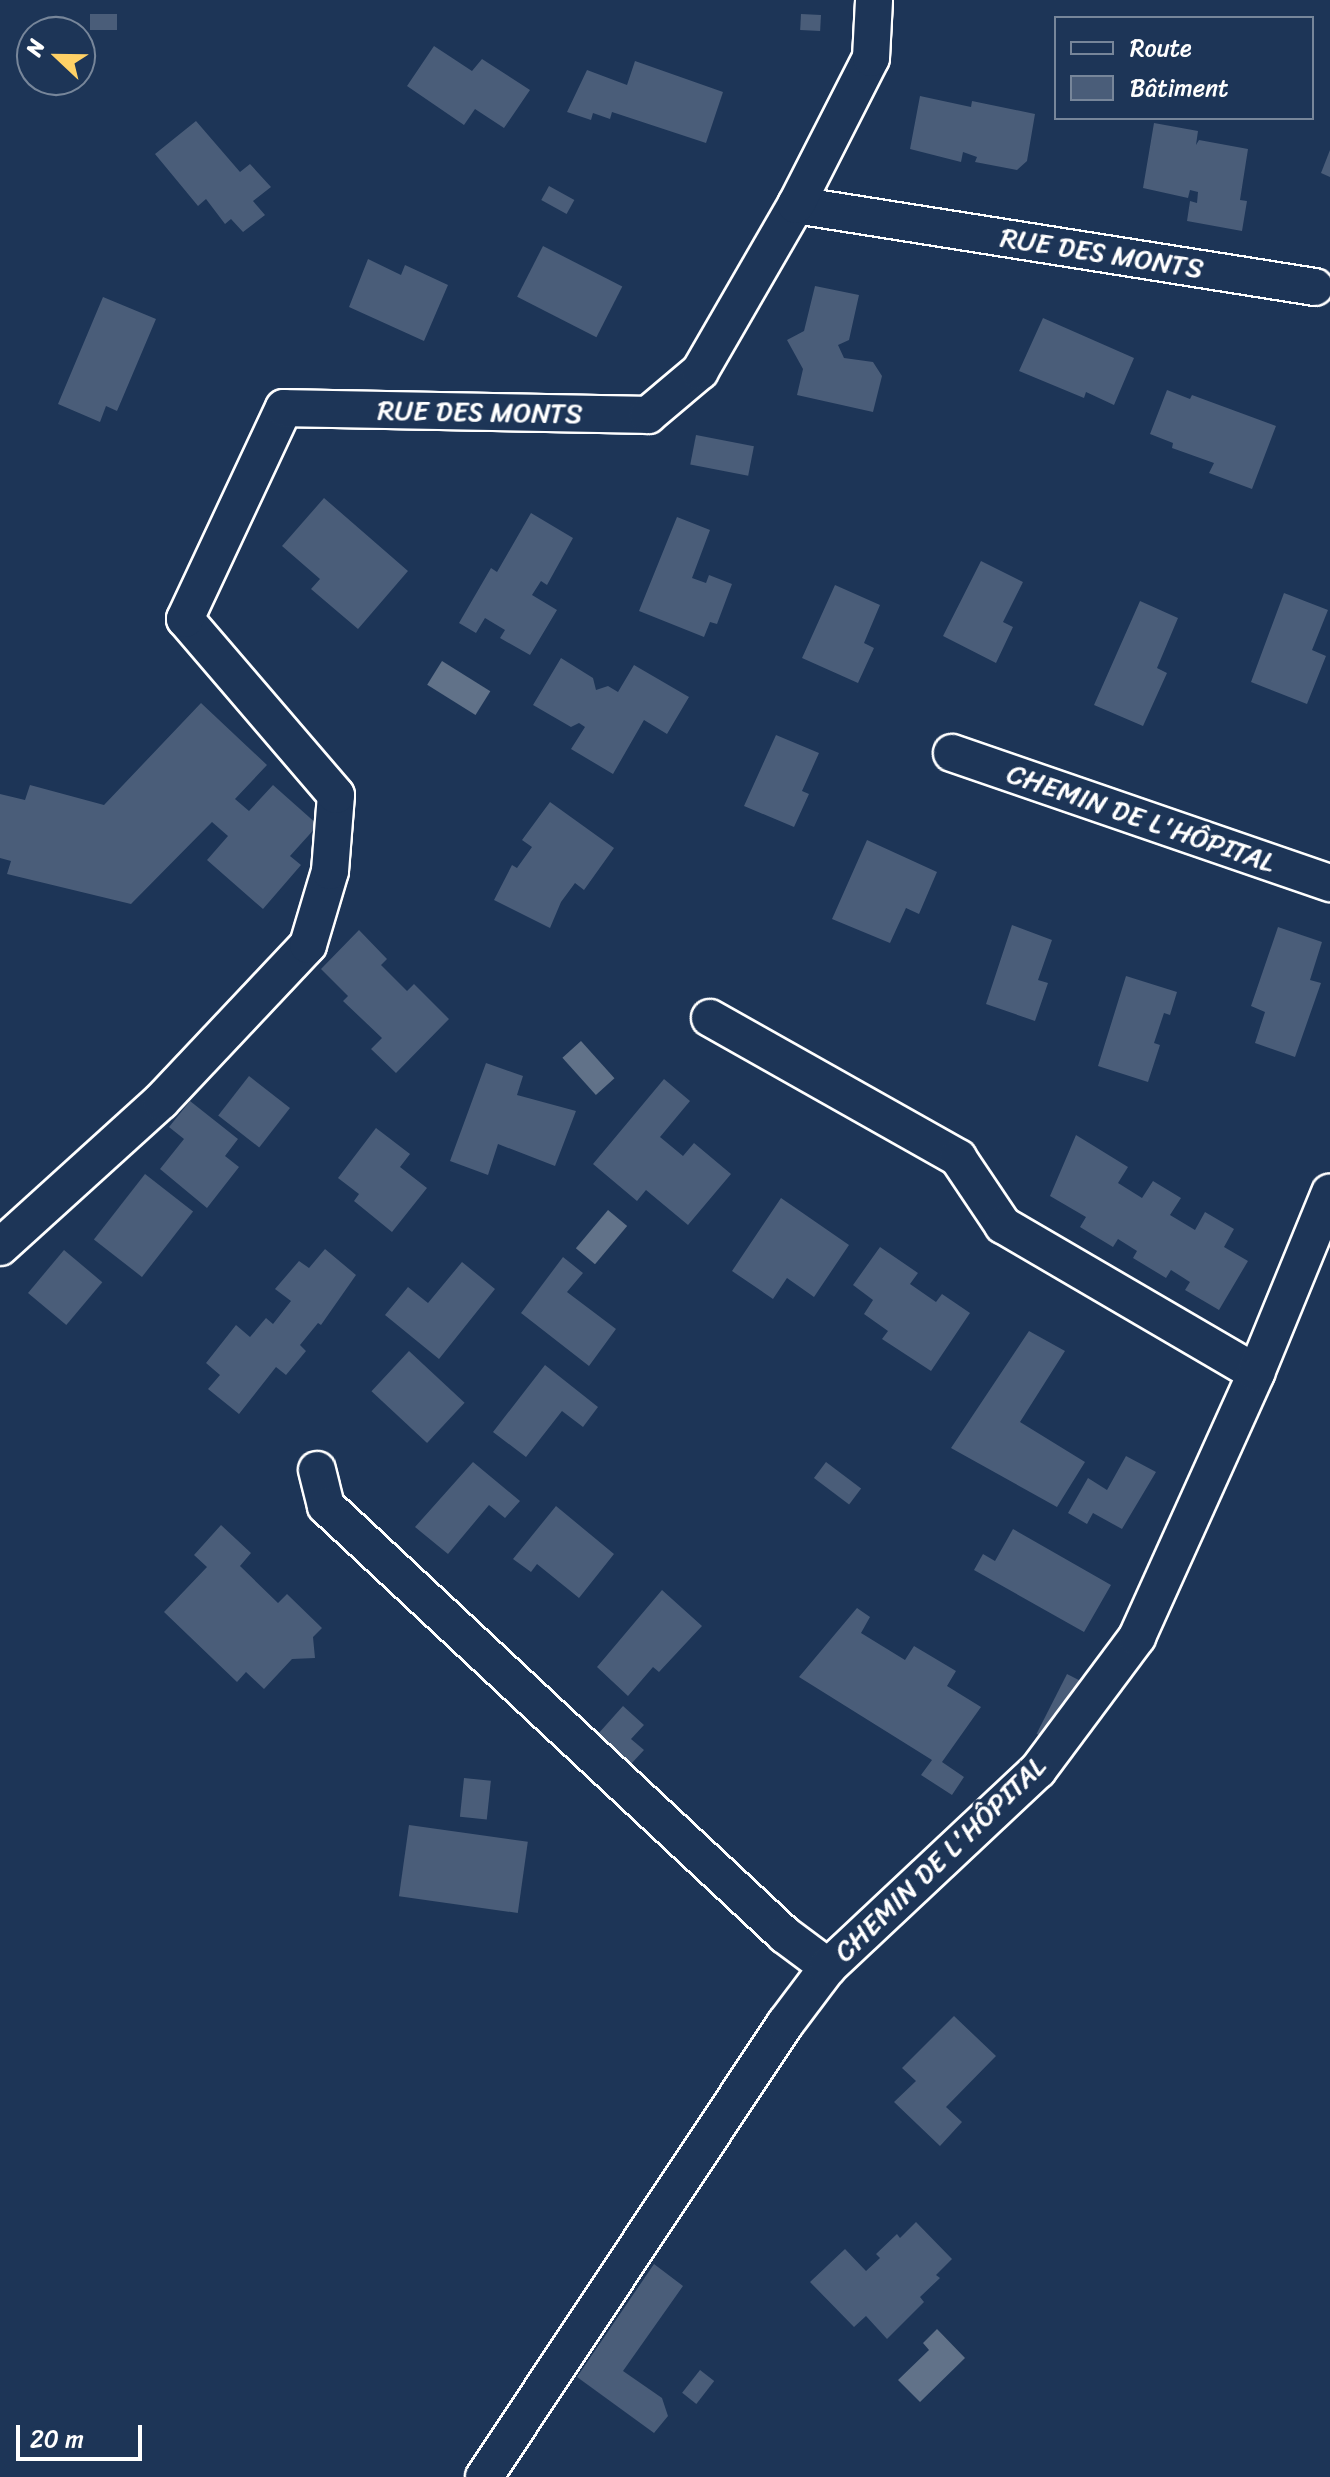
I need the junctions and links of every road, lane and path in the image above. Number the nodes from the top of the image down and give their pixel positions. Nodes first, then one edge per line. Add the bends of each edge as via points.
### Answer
1 (874, 0) edge
2 (796, 205) junction
3 (1315, 287) dead end
4 (952, 753) dead end
5 (1330, 883) edge
6 (710, 1018) dead end
7 (1330, 1193) edge
8 (0, 1247) edge
9 (1256, 1373) junction
10 (317, 1470) dead end
11 (828, 1967) junction
12 (484, 2477) edge

1 - 2 street, RUE DES MONTS via 871,58
2 - 3 street, RUE DES MONTS
2 - 8 street, RUE DES MONTS via 700,371 648,415 284,408 185,619 336,795 330,871 308,945 161,1101
4 - 5 street, CHEMIN DE L'HÔPITAL
6 - 9 street via 958,1158 1003,1225
7 - 9 street, CHEMIN DE L'HÔPITAL
9 - 11 street, CHEMIN DE L'HÔPITAL via 1137,1637 1038,1770
10 - 11 street, CHEMIN DE L'HÔPITAL via 326,1506 774,1924
11 - 12 street, CHEMIN DE L'HÔPITAL

